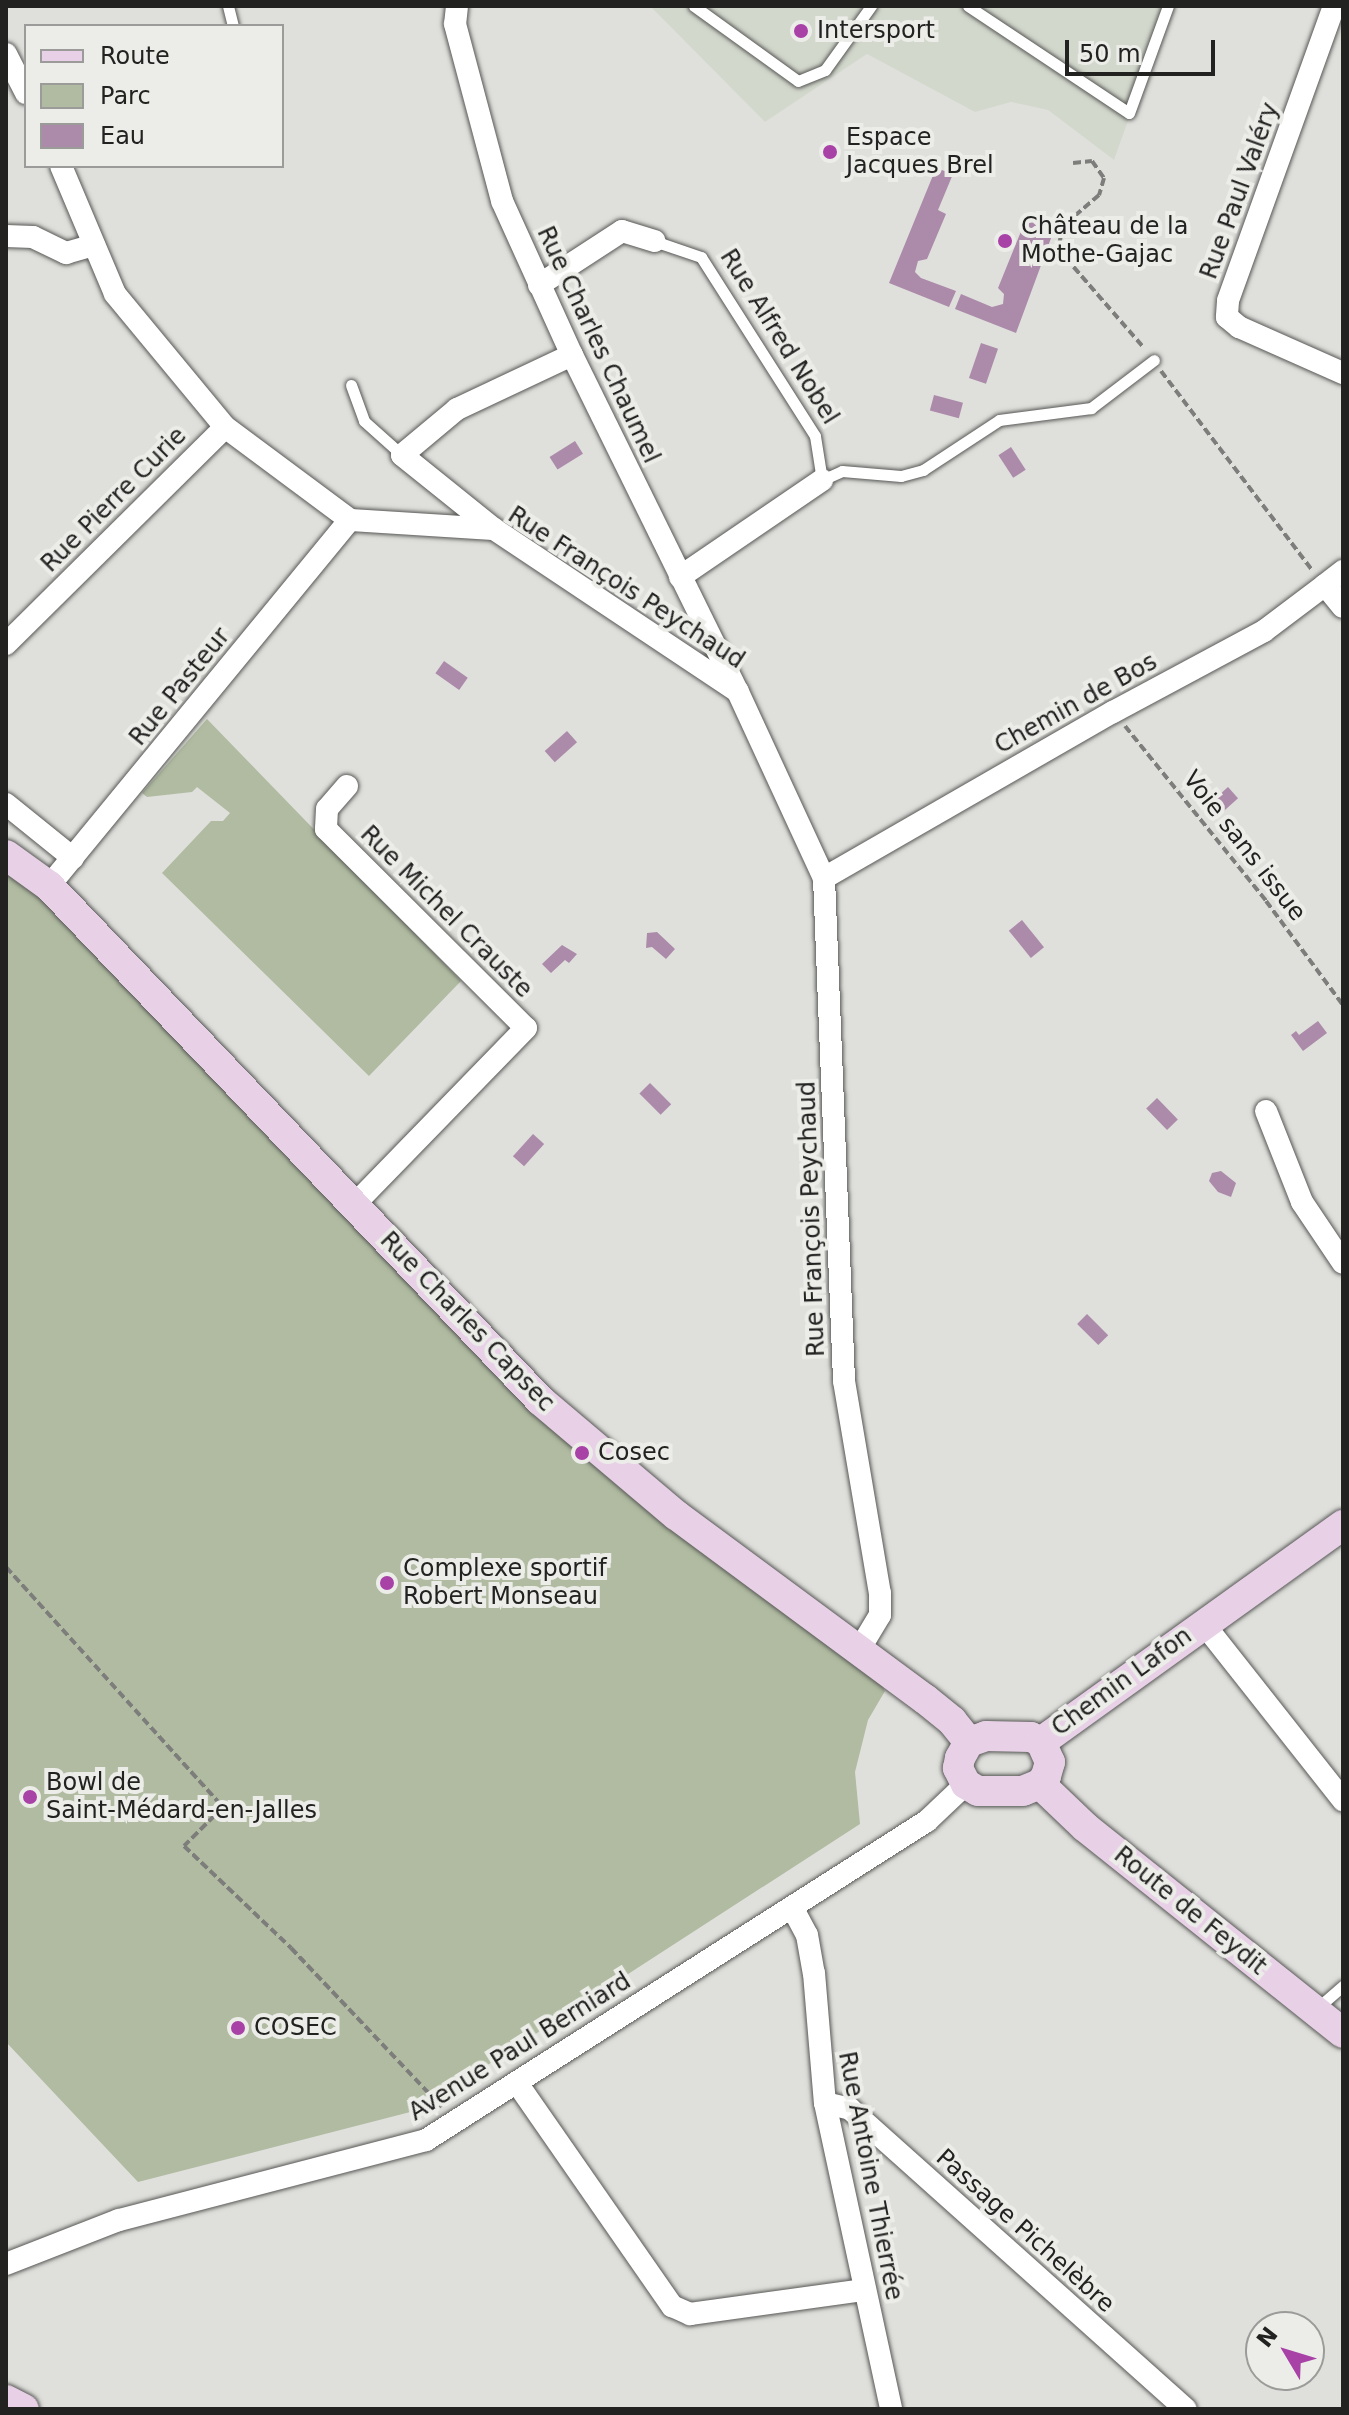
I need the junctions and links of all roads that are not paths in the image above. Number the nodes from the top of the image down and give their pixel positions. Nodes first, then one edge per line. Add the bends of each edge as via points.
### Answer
1 (457, 6) edge
2 (694, 6) edge
3 (871, 6) edge
4 (968, 6) edge
5 (1168, 6) edge
6 (1334, 6) edge
7 (6, 54) edge
8 (24, 89) edge
9 (62, 168) edge
10 (6, 236) edge
11 (654, 241) joint
12 (94, 245) junction
13 (539, 285) junction
14 (572, 355) junction
15 (1154, 360) road end
16 (1343, 373) edge
17 (351, 385) dead end
18 (225, 427) junction
19 (402, 455) junction
20 (822, 480) junction
21 (350, 520) junction
22 (494, 529) junction
23 (1343, 571) edge
24 (680, 577) junction
25 (1325, 585) junction
26 (1343, 607) edge
27 (6, 644) edge
28 (738, 692) junction
29 (347, 786) dead end
30 (6, 804) edge
31 (6, 855) edge
32 (73, 858) junction
33 (824, 878) junction
34 (49, 886) junction
35 (1266, 1111) dead end
36 (354, 1205) junction
37 (1343, 1263) edge
38 (1343, 1525) edge
39 (1203, 1623) junction
40 (859, 1650) junction
41 (969, 1742) junction
42 (1041, 1742) junction
43 (966, 1784) junction
44 (1040, 1784) junction
45 (1343, 1800) edge
46 (792, 1907) junction
47 (1343, 1986) edge
48 (1315, 2010) junction
49 (1343, 2033) edge
50 (517, 2083) junction
51 (825, 2103) junction
52 (6, 2264) edge
53 (864, 2290) junction
54 (6, 2400) edge
55 (24, 2409) edge
56 (891, 2409) edge
57 (1185, 2409) edge

1 - 13 street, Rue Charles Chaumel via 455,24 502,201
2 - 3 lane via 798,81 825,70
4 - 5 lane via 1129,113
6 - 16 street, Rue Paul Valéry via 1228,301 1227,317
7 - 8 street
9 - 12 street
10 - 12 street via 33,237 66,253
11 - 13 street, Rue Alfred Nobel via 622,231
11 - 20 lane, Rue Alfred Nobel via 701,257 815,436
12 - 18 street via 115,294
13 - 14 street, Rue Charles Chaumel
14 - 19 street via 457,409
14 - 24 street, Rue Charles Chaumel
15 - 20 lane via 1091,408 999,420 923,470 901,476 842,471
17 - 19 lane via 364,421
18 - 21 street
18 - 27 street, Rue Pierre Curie
19 - 22 street
20 - 24 street
21 - 22 street, Rue François Peychaud
21 - 32 street, Rue Pasteur
22 - 28 street, Rue François Peychaud
23 - 25 street, Chemin de Bos
24 - 28 street, Rue Charles Chaumel
25 - 26 street
25 - 33 street, Chemin de Bos via 1264,631
28 - 33 street, Rue François Peychaud
29 - 36 street, Rue Michel Crauste via 327,809 326,829 526,1028
30 - 32 street
31 - 34 street, Rue Charles Capsec
32 - 34 street, Rue Pasteur
33 - 40 street, Rue François Peychaud via 844,1381 880,1593 880,1615
34 - 36 street, Rue Charles Capsec
35 - 37 street via 1302,1202
36 - 40 street, Rue Charles Capsec via 541,1401 676,1515
38 - 39 street, Chemin Lafon
39 - 42 street, Chemin Lafon
39 - 45 street, Chemin Lafon
40 - 41 street, Rue Charles Capsec via 952,1721
41 - 42 street via 1020,1736
41 - 43 street via 958,1768
42 - 44 street via 1050,1762
43 - 44 street via 987,1792 1023,1791
43 - 46 street, Avenue Paul Berniard via 927,1821
44 - 48 street, Route de Feydit via 1085,1827
46 - 50 street, Avenue Paul Berniard
46 - 51 street, Rue Antoine Thierrée via 807,1935 814,1973
47 - 48 lane
48 - 49 street, Route de Feydit
50 - 52 street, Avenue Paul Berniard via 426,2140 399,2150 119,2220
50 - 53 street via 672,2306 690,2314
51 - 53 street, Rue Antoine Thierrée
51 - 57 street, Passage Pichelèbre via 850,2109
53 - 56 street, Rue Antoine Thierrée
54 - 55 street

